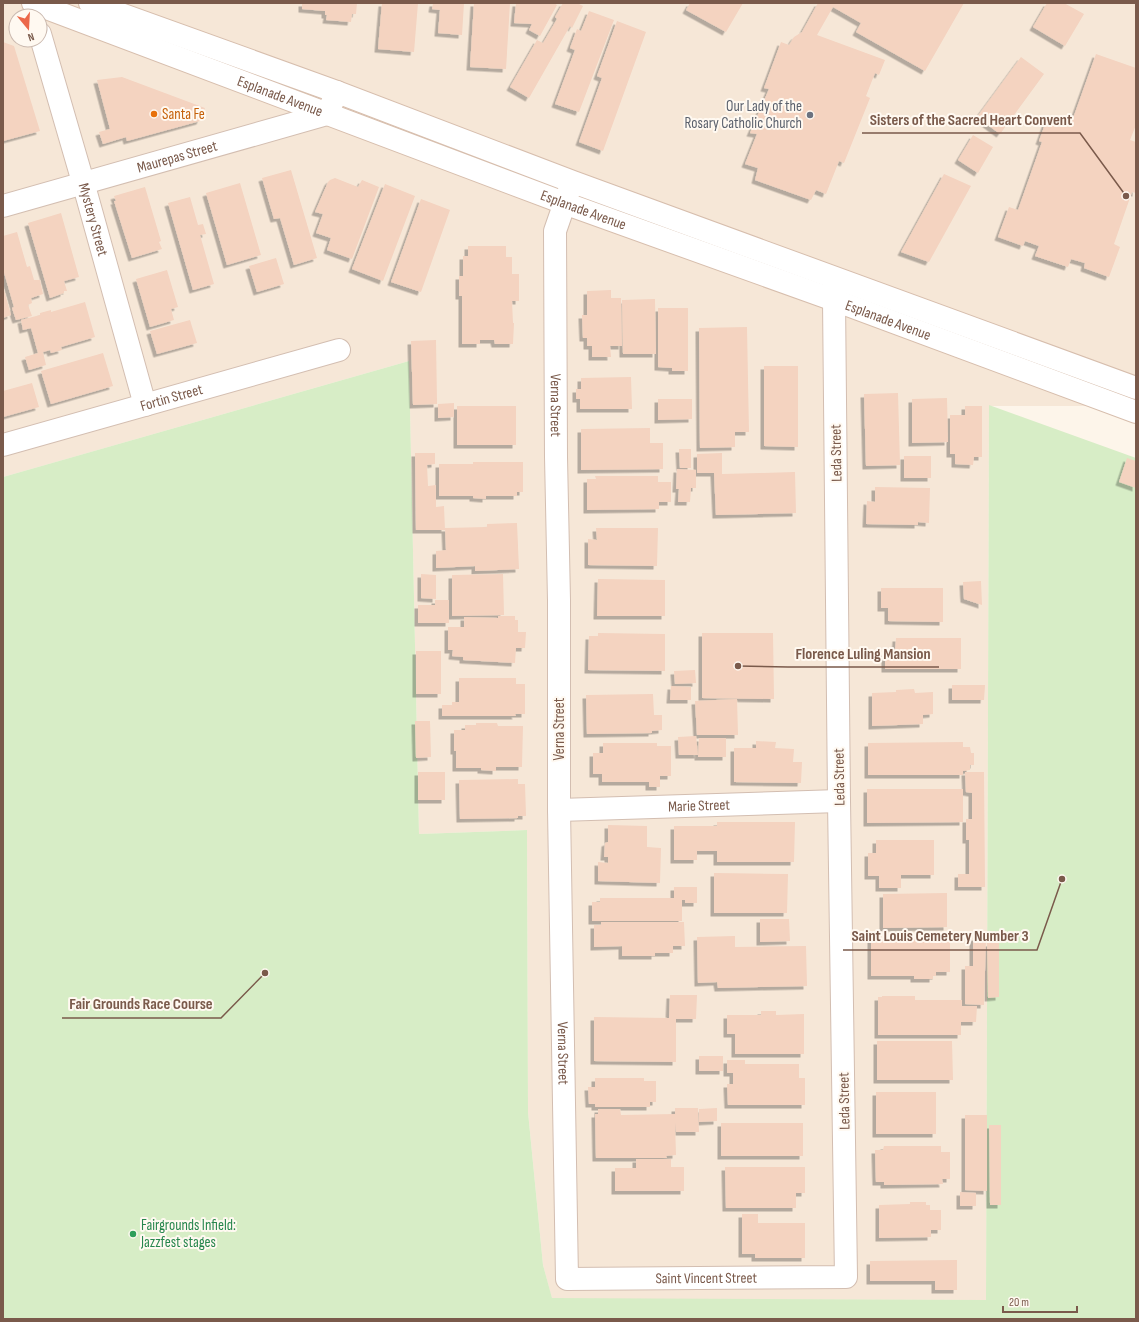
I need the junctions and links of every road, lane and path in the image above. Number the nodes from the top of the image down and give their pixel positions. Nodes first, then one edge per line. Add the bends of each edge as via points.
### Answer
1 (32, 3) edge
2 (90, 3) edge
3 (44, 48) edge
4 (337, 92) junction
5 (327, 114) junction
6 (83, 182) junction
7 (573, 182) junction
8 (564, 203) junction
9 (3, 206) edge
10 (836, 277) junction
11 (834, 300) junction
12 (339, 350) dead end
13 (1136, 388) edge
14 (145, 405) junction
15 (1136, 412) edge
16 (3, 445) edge
17 (839, 801) junction
18 (559, 810) junction
19 (846, 1278) joint
20 (567, 1279) joint

1 - 5 street, Esplanade Avenue
2 - 4 street, Esplanade Avenue
3 - 6 street, Mystery Street
4 - 5 street
4 - 7 street, Esplanade Avenue
5 - 6 street, Maurepas Street
5 - 8 street, Esplanade Avenue
6 - 9 street, Maurepas Street
6 - 14 street, Mystery Street
7 - 8 street, Verna Street
7 - 10 street, Esplanade Avenue
8 - 11 street, Esplanade Avenue
8 - 18 street, Verna Street via 555,231
10 - 11 street, Leda Street
10 - 13 street, Esplanade Avenue
11 - 15 street, Esplanade Avenue
11 - 17 street, Leda Street
12 - 14 street, Fortin Street
14 - 16 street, Fortin Street
17 - 18 street, Marie Street
17 - 19 street, Leda Street
18 - 20 street, Verna Street
19 - 20 street, Saint Vincent Street

